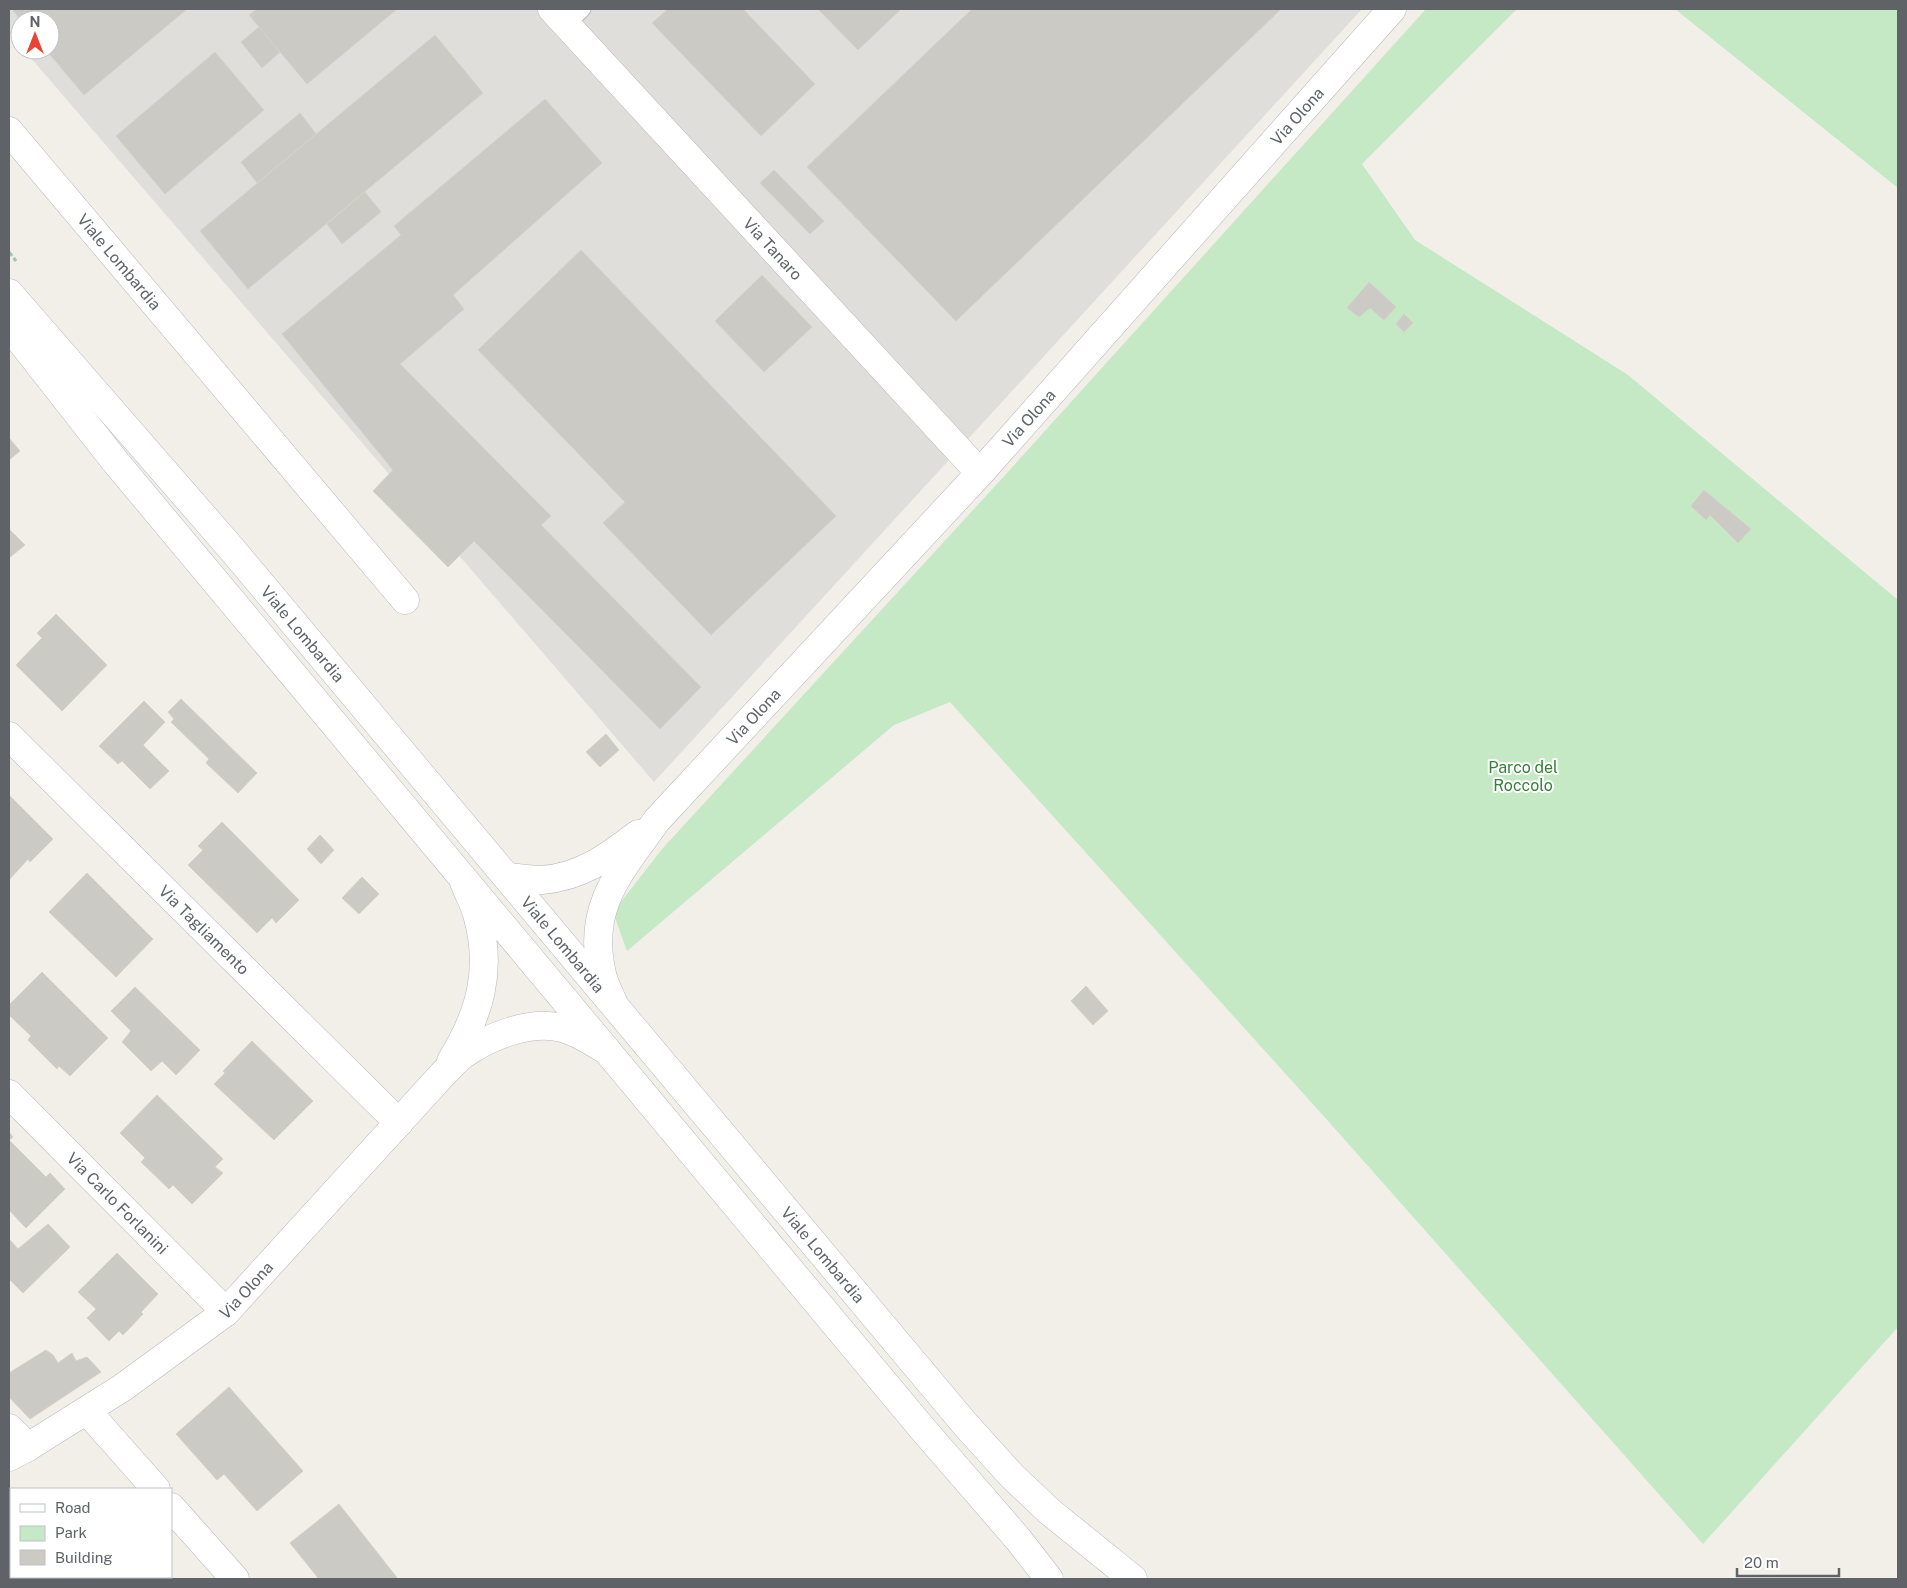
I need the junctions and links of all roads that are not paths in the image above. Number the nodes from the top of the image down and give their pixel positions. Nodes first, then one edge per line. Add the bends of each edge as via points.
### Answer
1 (1392, 9) edge
2 (567, 14) edge
3 (9, 131) edge
4 (9, 293) edge
5 (9, 326) edge
6 (980, 473) junction
7 (405, 600) dead end
8 (9, 736) edge
9 (657, 820) junction
10 (461, 875) junction
11 (508, 877) junction
12 (614, 1004) junction
13 (607, 1051) junction
14 (442, 1075) junction
15 (9, 1094) edge
16 (399, 1124) junction
17 (226, 1312) junction
18 (87, 1411) junction
19 (9, 1428) edge
20 (18, 1452) edge
21 (155, 1488) edge
22 (172, 1508) edge
23 (235, 1579) edge
24 (1049, 1579) edge
25 (1133, 1579) edge

1 - 6 street, Via Olona
2 - 6 street, Via Tanaro
3 - 7 street, Viale Lombardia
4 - 11 street, Viale Lombardia via 204,516
5 - 10 street, Viale Lombardia via 114,460
6 - 9 street, Via Olona
8 - 16 street, Via Tagliamento
9 - 11 street, Via Olona via 602,861 580,871 540,880
9 - 12 street, Via Olona via 616,879 603,904 598,951 602,976
10 - 13 street, Viale Lombardia
10 - 14 street, Via Olona via 477,913 484,969 473,1020
11 - 12 street, Viale Lombardia
12 - 25 street, Viale Lombardia via 994,1457 1048,1512
13 - 14 street, Via Olona via 583,1036 561,1028 539,1026 512,1031 488,1041 464,1055
13 - 24 street, Viale Lombardia
14 - 16 street, Via Olona
15 - 17 street, Via Carlo Forlanini
16 - 17 street, Via Olona
17 - 18 street, Via Olona
18 - 20 street, Via Olona
18 - 21 street
19 - 20 street
22 - 23 street

